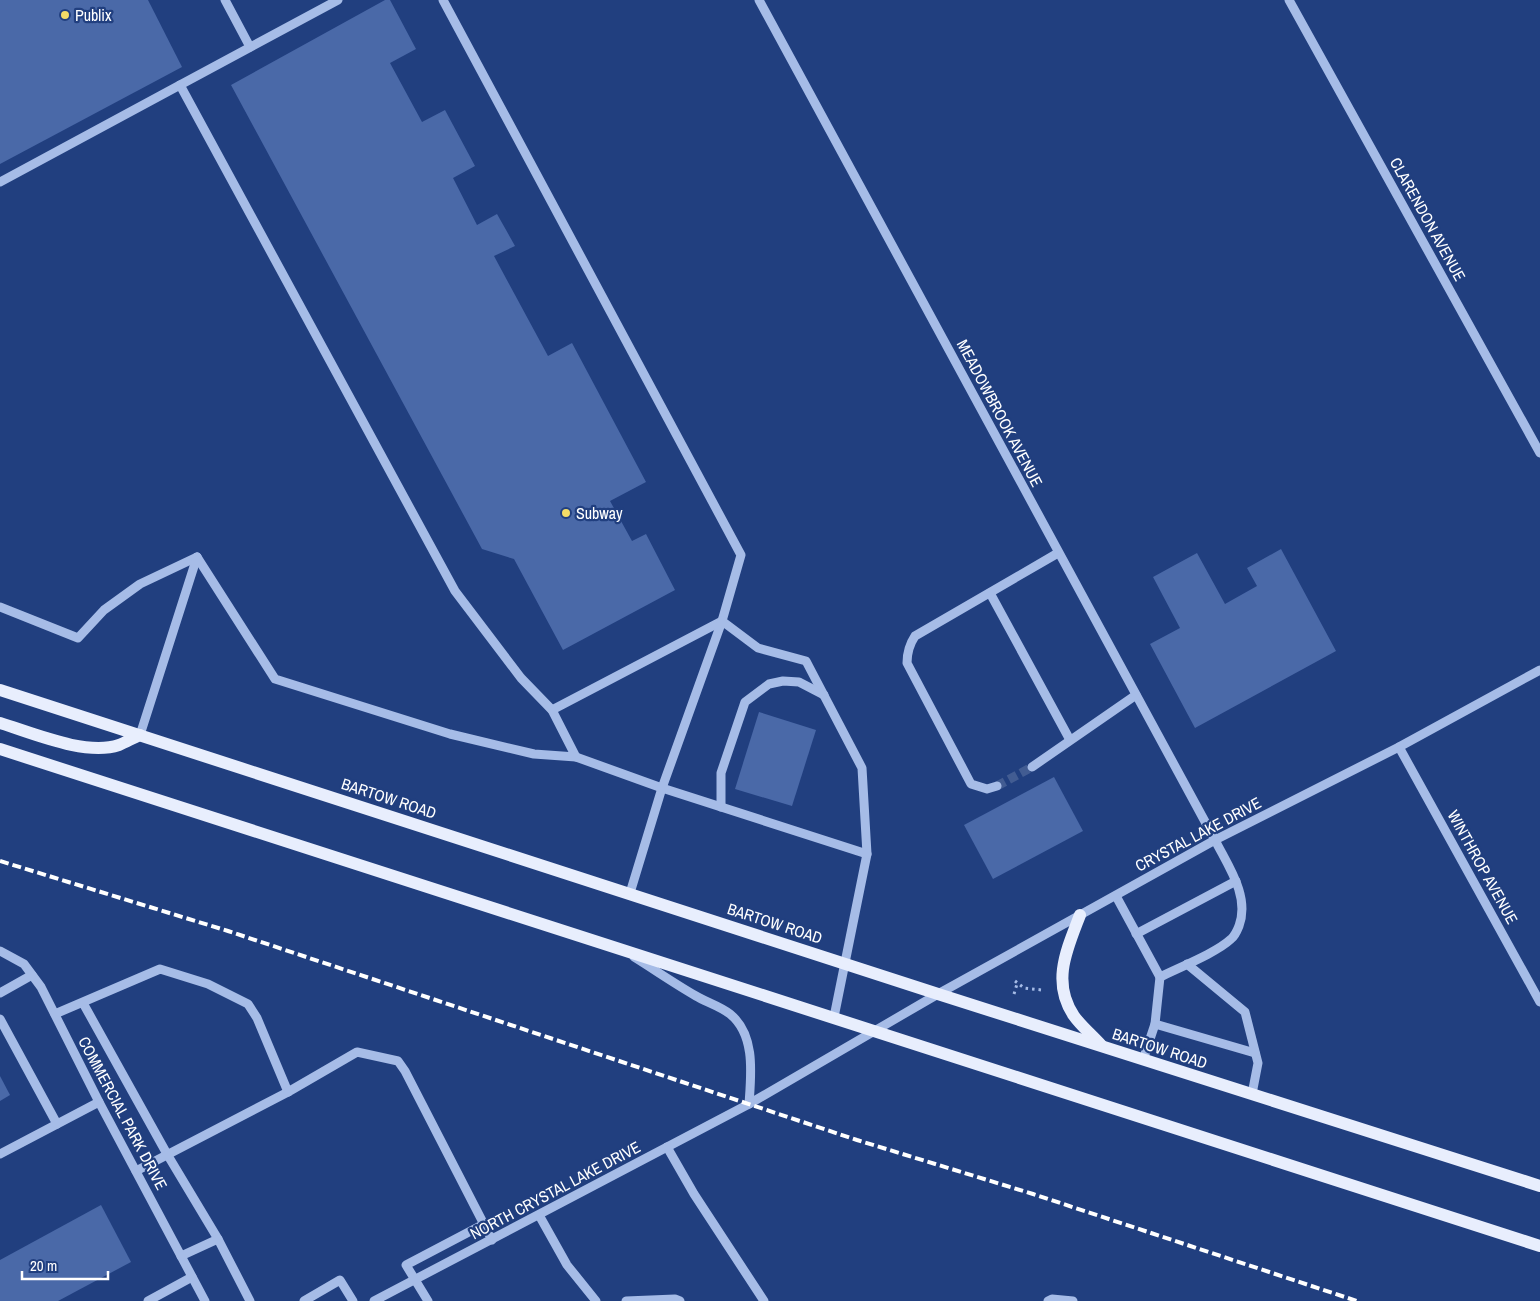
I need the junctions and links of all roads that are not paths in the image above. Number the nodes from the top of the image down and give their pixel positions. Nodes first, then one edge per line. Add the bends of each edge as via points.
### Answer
1 (225, 0) edge
2 (338, 0) edge
3 (443, 0) edge
4 (760, 0) edge
5 (1290, 0) edge
6 (250, 47) junction
7 (180, 85) junction
8 (0, 182) edge
9 (1540, 453) edge
10 (1058, 553) junction
11 (197, 557) junction
12 (990, 593) junction
13 (0, 608) edge
14 (722, 621) junction
15 (1540, 670) edge
16 (0, 690) edge
17 (824, 695) junction
18 (1136, 695) junction
19 (552, 710) junction
20 (0, 723) edge
21 (140, 735) junction
22 (1070, 740) junction
23 (1399, 747) junction
24 (0, 749) edge
25 (576, 757) junction
26 (1032, 767) tunnel mouth
27 (997, 786) tunnel mouth
28 (662, 788) junction
29 (721, 807) junction
30 (1215, 840) junction
31 (867, 854) junction
32 (1236, 881) junction
33 (630, 894) junction
34 (1116, 896) junction
35 (1080, 915) junction
36 (1136, 934) junction
37 (622, 949) junction
38 (0, 951) edge
39 (844, 963) junction
40 (1187, 964) junction
41 (32, 976) junction
42 (1160, 977) junction
43 (0, 993) edge
44 (938, 994) junction
45 (1540, 1002) edge
46 (83, 1003) junction
47 (55, 1014) junction
48 (834, 1018) junction
49 (0, 1020) edge
50 (1155, 1024) junction
51 (874, 1031) junction
52 (1102, 1046) junction
53 (1255, 1053) junction
54 (1143, 1060) junction
55 (288, 1092) junction
56 (1252, 1094) junction
57 (98, 1102) junction
58 (749, 1104) junction
59 (56, 1124) junction
60 (667, 1148) junction
61 (0, 1154) edge
62 (167, 1154) junction
63 (136, 1171) junction
64 (1540, 1186) edge
65 (539, 1215) junction
66 (484, 1224) junction
67 (218, 1239) junction
68 (492, 1240) junction
69 (1540, 1246) edge
70 (181, 1256) junction
71 (192, 1278) junction
72 (416, 1280) junction
73 (148, 1301) edge
74 (205, 1301) edge
75 (250, 1301) edge
76 (304, 1301) edge
77 (353, 1301) edge
78 (374, 1301) edge
79 (428, 1301) edge
80 (596, 1301) edge
81 (626, 1301) edge
82 (680, 1301) edge
83 (764, 1301) edge
84 (1048, 1301) edge
85 (1073, 1301) edge

1 - 6 street
2 - 6 street
3 - 14 street via 741,555
4 - 10 street, MEADOWBROOK AVENUE
5 - 9 street, CLARENDON AVENUE
6 - 7 street
7 - 8 street
7 - 19 street via 455,591 520,678
10 - 12 street
10 - 18 street, MEADOWBROOK AVENUE
11 - 13 street via 140,584 104,610 78,638
11 - 21 street
11 - 25 street via 275,679 450,734 534,754
12 - 22 street
12 - 27 street via 916,636 907,652 906,663 971,784 987,789
14 - 17 street via 758,648 806,660
14 - 19 street
14 - 28 street
15 - 23 street, CRYSTAL LAKE DRIVE
16 - 21 main road, BARTOW ROAD
17 - 29 street via 799,682 783,681 769,684 745,702 721,773
17 - 31 street via 862,768
18 - 22 street
18 - 30 street, MEADOWBROOK AVENUE
19 - 25 street
20 - 21 main road via 74,746 96,748 118,745
21 - 33 main road, BARTOW ROAD
22 - 26 street
23 - 30 street, CRYSTAL LAKE DRIVE
23 - 45 street, WINTHROP AVENUE
24 - 37 main road
25 - 28 street
28 - 29 street
28 - 33 street
29 - 31 street
30 - 32 street, MEADOWBROOK AVENUE
30 - 34 street, CRYSTAL LAKE DRIVE
31 - 39 street
32 - 36 street
32 - 40 street, MEADOWBROOK AVENUE via 1242,916 1233,938
33 - 39 main road, BARTOW ROAD
34 - 35 street, CRYSTAL LAKE DRIVE
34 - 36 street
35 - 44 street, CRYSTAL LAKE DRIVE
35 - 52 main road via 1064,957 1061,973 1064,993 1074,1016
36 - 42 street
37 - 48 main road
37 - 58 street via 730,1014 742,1029 749,1047 752,1068
38 - 41 street, COMMERCIAL PARK DRIVE via 24,964
39 - 44 main road, BARTOW ROAD
39 - 48 street
40 - 42 street, MEADOWBROOK AVENUE
40 - 53 street via 1245,1012
41 - 43 street
41 - 47 street, COMMERCIAL PARK DRIVE
42 - 50 street
44 - 51 street, CRYSTAL LAKE DRIVE
44 - 52 main road, BARTOW ROAD
46 - 47 street
46 - 55 street via 160,969 208,984 248,1004
46 - 62 street
47 - 57 street, COMMERCIAL PARK DRIVE
48 - 51 main road
49 - 59 street
50 - 53 street
50 - 54 street
51 - 58 street, NORTH CRYSTAL LAKE DRIVE
51 - 69 main road
52 - 54 main road, BARTOW ROAD
53 - 56 street via 1258,1063
54 - 56 main road, BARTOW ROAD
55 - 62 street
55 - 66 street via 357,1052 398,1061
56 - 64 main road, BARTOW ROAD
57 - 59 street
57 - 63 street, COMMERCIAL PARK DRIVE
58 - 60 street, NORTH CRYSTAL LAKE DRIVE
59 - 61 street
60 - 65 street, NORTH CRYSTAL LAKE DRIVE
60 - 83 street
62 - 63 street
62 - 67 street
63 - 70 street, COMMERCIAL PARK DRIVE
65 - 68 street, NORTH CRYSTAL LAKE DRIVE
65 - 80 street via 567,1265
66 - 68 street
66 - 72 street via 406,1265
67 - 70 street
67 - 75 street
68 - 72 street, NORTH CRYSTAL LAKE DRIVE
70 - 71 street, COMMERCIAL PARK DRIVE
71 - 73 street
71 - 74 street, COMMERCIAL PARK DRIVE
72 - 78 street, NORTH CRYSTAL LAKE DRIVE
72 - 79 street
76 - 77 street via 340,1280
81 - 82 street
84 - 85 street

